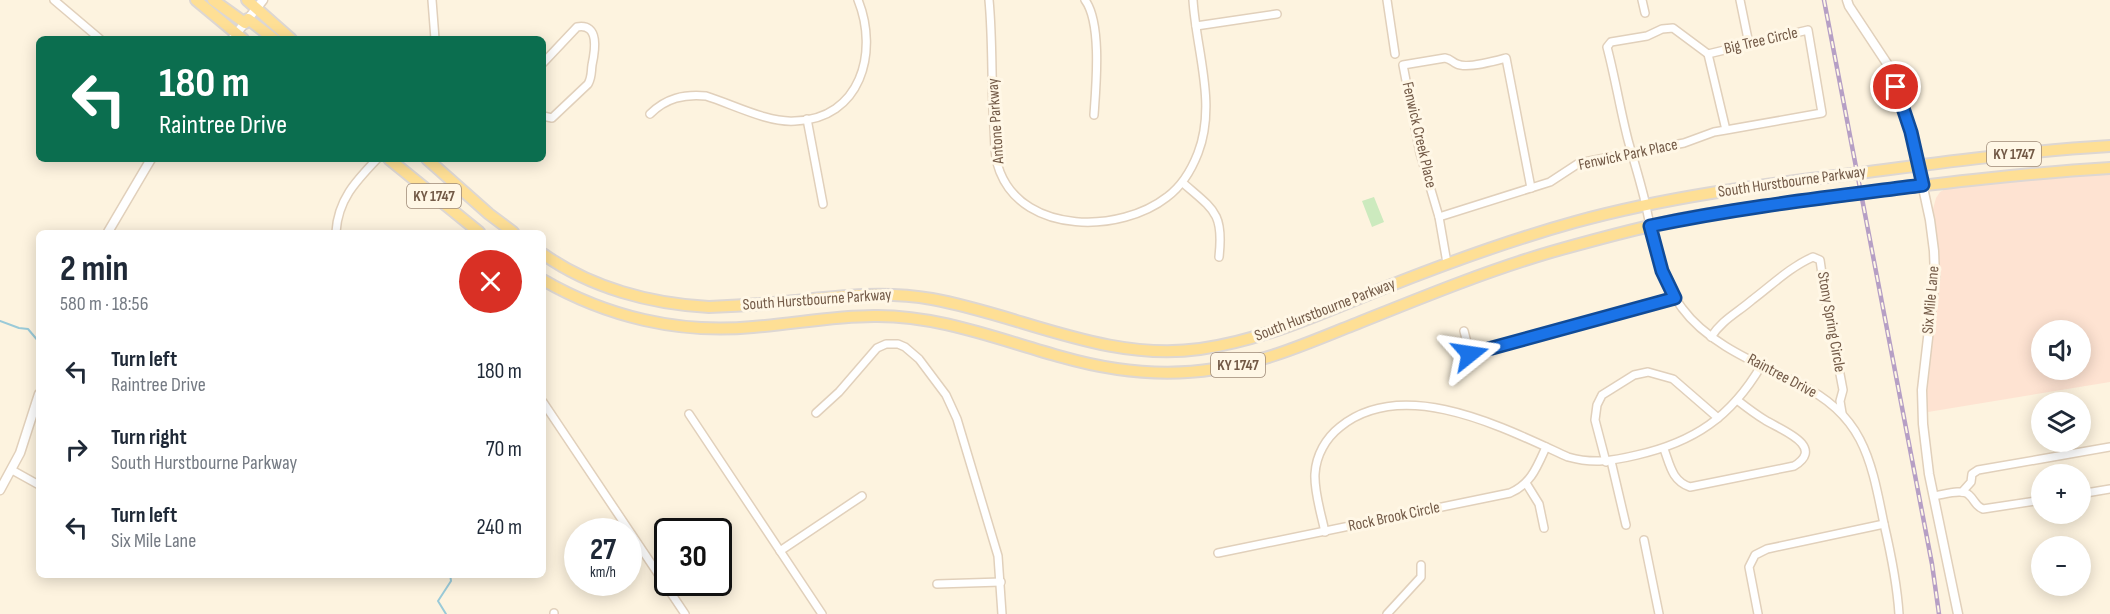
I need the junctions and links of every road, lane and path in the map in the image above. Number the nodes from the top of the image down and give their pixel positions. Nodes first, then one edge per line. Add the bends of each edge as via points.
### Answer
1 (54, 0) edge
2 (196, 0) edge
3 (213, 0) edge
4 (247, 0) edge
5 (432, 0) edge
6 (858, 0) edge
7 (989, 0) edge
8 (1084, 0) edge
9 (1193, 0) edge
10 (1387, 0) edge
11 (1642, 0) edge
12 (1740, 0) edge
13 (1847, 0) edge
14 (260, 4) edge
15 (1645, 13) dead end
16 (1277, 14) dead end
17 (246, 21) junction
18 (1196, 26) junction
19 (96, 36) edge
20 (236, 36) edge
21 (238, 36) edge
22 (269, 36) edge
23 (288, 36) edge
24 (435, 36) edge
25 (1749, 44) junction
26 (1395, 54) dead end
27 (1708, 54) junction
28 (546, 60) edge
29 (1822, 113) joint
30 (650, 114) dead end
31 (1094, 115) dead end
32 (546, 117) edge
33 (807, 119) junction
34 (1726, 130) junction
35 (2110, 146) edge
36 (1633, 153) junction
37 (149, 162) edge
38 (374, 162) edge
39 (393, 162) edge
40 (430, 162) edge
41 (1918, 165) junction
42 (2110, 168) edge
43 (1183, 183) junction
44 (1923, 185) junction
45 (1531, 188) junction
46 (823, 204) dead end
47 (1646, 205) junction
48 (1439, 217) junction
49 (1650, 226) junction
50 (109, 230) edge
51 (336, 230) edge
52 (477, 230) edge
53 (510, 230) edge
54 (546, 256) edge
55 (1219, 257) dead end
56 (1447, 263) junction
57 (546, 282) edge
58 (1675, 298) junction
59 (1464, 332) dead end
60 (1711, 337) junction
61 (1761, 366) junction
62 (1737, 400) junction
63 (36, 403) edge
64 (546, 406) edge
65 (816, 412) dead end
66 (1842, 413) junction
67 (689, 414) dead end
68 (1719, 418) junction
69 (1546, 447) junction
70 (2110, 447) edge
71 (1664, 449) junction
72 (1609, 462) junction
73 (12, 470) junction
74 (36, 483) edge
75 (1526, 483) junction
76 (2110, 489) edge
77 (0, 490) edge
78 (1962, 492) junction
79 (2091, 492) edge
80 (862, 496) dead end
81 (1934, 496) junction
82 (2031, 502) edge
83 (1884, 524) junction
84 (1626, 525) dead end
85 (1544, 528) dead end
86 (1325, 532) junction
87 (1644, 540) dead end
88 (780, 551) junction
89 (1218, 553) dead end
90 (1421, 565) dead end
91 (1000, 582) junction
92 (937, 584) dead end
93 (685, 614) edge
94 (822, 614) edge
95 (1002, 614) edge
96 (1387, 614) edge
97 (1659, 614) edge
98 (1758, 614) edge
99 (1899, 614) edge
100 (1958, 614) edge

1 - 19 street
2 - 20 main road
3 - 17 main road
4 - 14 main road
5 - 24 street
6 - 33 street via 867,32 863,72 843,102
7 - 43 street, Antone Parkway via 995,153 1000,172 1015,196 1047,215 1093,221 1122,218 1145,209
8 - 31 street via 1095,26
9 - 18 street
10 - 26 street
11 - 15 street
12 - 25 street
13 - 41 street, Six Mile Lane via 1888,65
14 - 17 street
14 - 23 main road
16 - 18 street
17 - 21 street
17 - 22 main road
18 - 43 street via 1205,121 1198,152
25 - 27 street, Big Tree Circle
25 - 29 street, Big Tree Circle via 1808,30
27 - 34 street, Big Tree Circle
27 - 36 street, Raintree Drive via 1668,27 1608,44
28 - 32 street via 578,27 590,29 595,54 592,78 552,118
29 - 34 street, Fenwick Park Place
30 - 33 street via 664,102 706,96 780,120
33 - 46 street
34 - 36 street, Fenwick Park Place
35 - 41 main road, South Hurstbourne Parkway / KY 1747
36 - 45 street, Fenwick Park Place via 1579,164 1550,182
36 - 47 street, Raintree Drive
37 - 50 street
38 - 51 street via 340,206
39 - 52 main road, KY 1747
40 - 53 main road, KY 1747
41 - 44 street, Six Mile Lane
41 - 47 main road, South Hurstbourne Parkway / KY 1747 via 1751,186
42 - 44 main road, South Hurstbourne Parkway / KY 1747
43 - 55 street via 1212,208 1218,219
44 - 49 main road, South Hurstbourne Parkway / KY 1747
44 - 81 street, Six Mile Lane via 1934,251 1933,304 1922,398
45 - 48 street, Fenwick Park Place
45 - 48 street, Fenwick Creek Place via 1506,58 1470,65 1458,65 1444,58 1403,65 1420,153
47 - 49 street, Raintree Drive
47 - 56 main road, South Hurstbourne Parkway / KY 1747 via 1576,222
48 - 56 street, Fenwick Creek Place
49 - 57 main road, South Hurstbourne Parkway / KY 1747 via 1496,269 1268,357 1186,372 1094,365 958,326 912,318 873,316 748,328 675,326 605,309
49 - 58 street, Raintree Drive via 1662,271
54 - 56 main road, South Hurstbourne Parkway / KY 1747 via 570,271 625,293 682,306 889,294 962,305 1093,343 1165,351 1243,342
58 - 59 street via 1470,354
58 - 60 street, Raintree Drive via 1689,318
60 - 61 street, Raintree Drive
60 - 66 street, Stony Spring Circle via 1725,320 1798,264 1813,257 1820,260 1843,390
61 - 62 street
61 - 66 street, Raintree Drive via 1815,392
62 - 68 street
62 - 71 street via 1801,440 1804,454 1799,463 1690,487 1678,482
63 - 73 street
64 - 93 street
65 - 91 street via 839,393 877,348 886,344 905,347 928,370 957,419 993,534
66 - 83 street, Raintree Drive via 1869,458
67 - 88 street
68 - 71 street
68 - 72 street via 1673,379 1648,372 1634,375 1602,395 1597,405 1595,420
69 - 72 street via 1580,460
69 - 75 street
69 - 86 street via 1453,410 1416,405 1364,414 1335,431 1318,460 1315,482
70 - 78 street via 1978,470
71 - 72 street
72 - 84 street
73 - 74 street
73 - 77 street
75 - 85 street via 1539,504
75 - 86 street, Rock Brook Circle via 1510,493
76 - 79 street
78 - 81 street
78 - 82 street via 1983,509
80 - 88 street
81 - 100 street, Six Mile Lane
83 - 98 street via 1767,549 1755,555 1749,567
83 - 99 street, Raintree Drive
86 - 89 street, Rock Brook Circle
87 - 97 street
88 - 94 street
90 - 96 street via 1421,577
91 - 92 street
91 - 95 street

